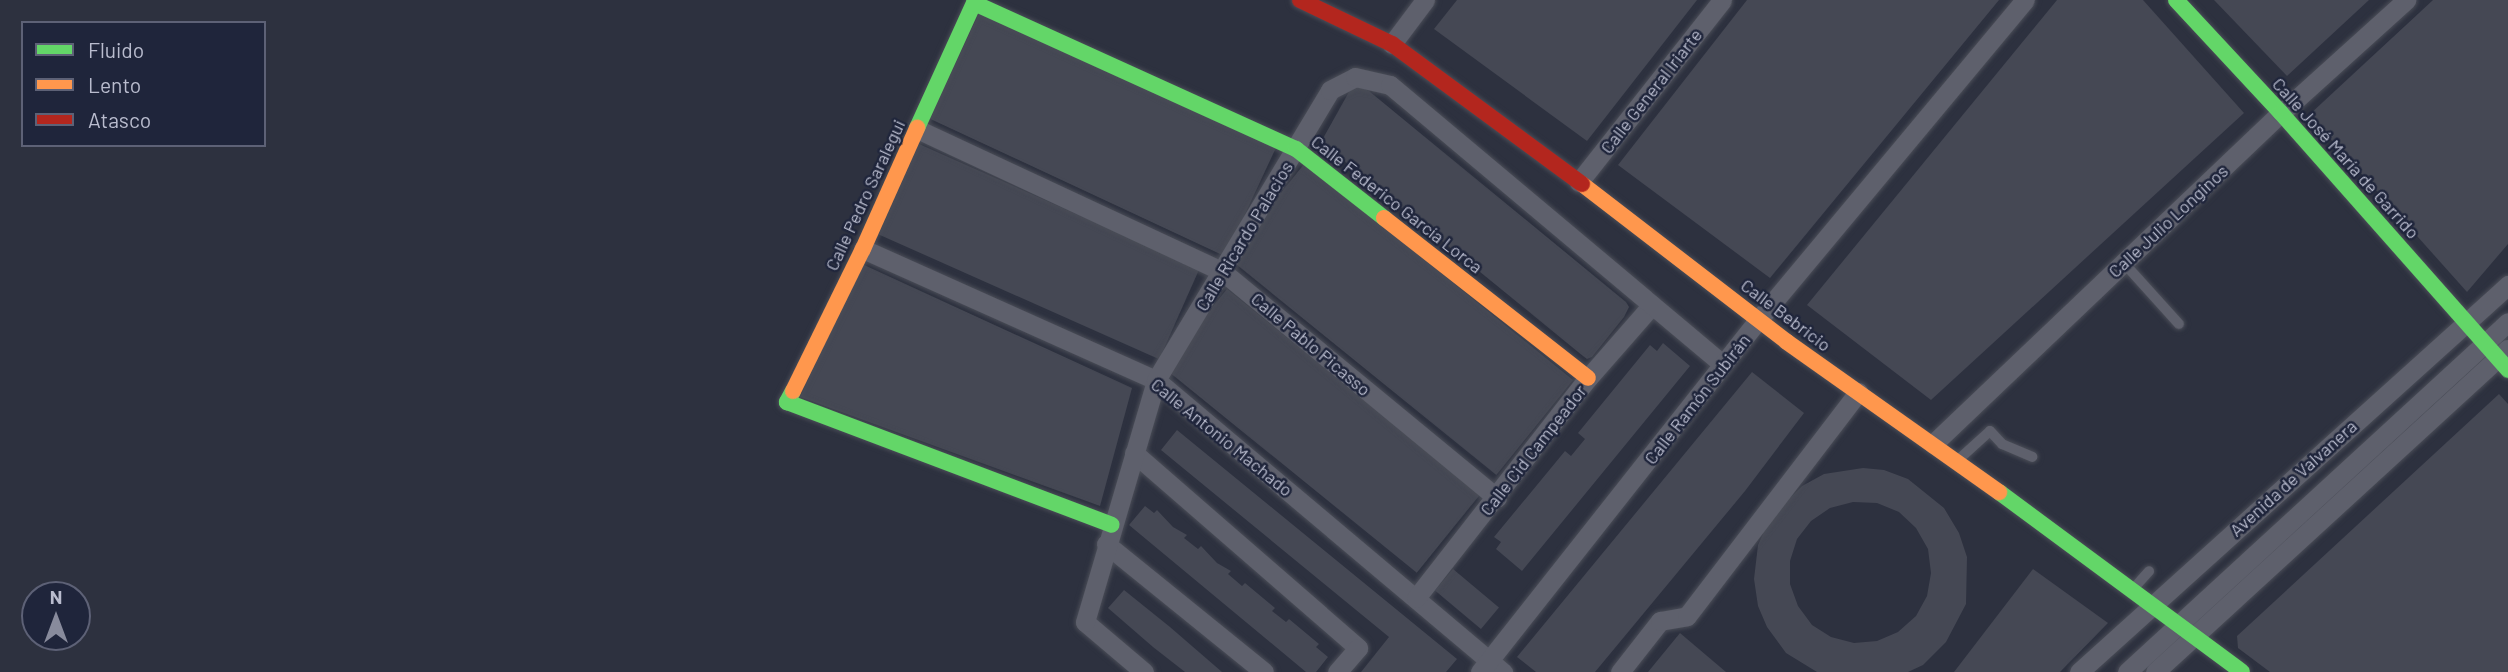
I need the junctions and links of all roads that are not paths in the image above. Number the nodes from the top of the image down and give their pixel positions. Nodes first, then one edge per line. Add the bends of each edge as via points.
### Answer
1 (1300, 0) edge
2 (1425, 0) edge
3 (1721, 0) edge
4 (2025, 0) edge
5 (2176, 0) edge
6 (2406, 0) edge
7 (974, 3) joint
8 (1392, 44) junction
9 (2281, 113) junction
10 (917, 129) junction
11 (1296, 149) junction
12 (1579, 182) junction
13 (863, 249) junction
14 (2124, 262) junction
15 (1223, 272) junction
16 (2508, 285) edge
17 (1652, 305) junction
18 (1759, 319) junction
19 (2508, 322) edge
20 (2467, 323) junction
21 (2179, 324) dead end
22 (2499, 355) edge
23 (1723, 364) junction
24 (1588, 378) junction
25 (1156, 380) junction
26 (1858, 392) junction
27 (1933, 444) junction
28 (1134, 453) junction
29 (2032, 457) dead end
30 (1957, 462) junction
31 (1497, 498) junction
32 (1112, 525) junction
33 (1106, 544) junction
34 (2149, 571) dead end
35 (2130, 592) junction
36 (1416, 597) junction
37 (2150, 607) junction
38 (2185, 630) junction
39 (1491, 668) edge
40 (1144, 672) edge
41 (1264, 672) edge
42 (1337, 672) edge
43 (1620, 672) edge
44 (2079, 672) edge
45 (2127, 672) edge
46 (2155, 672) edge
47 (2242, 672) edge

1 - 8 street, Calle Bebricio
2 - 8 street
3 - 12 street, Calle General Iriarte
4 - 18 street, Calle Ramón Subirán
5 - 9 street, Calle José María de Garrido
6 - 9 street, Calle Julio Longinos
7 - 10 street, Calle Pedro Saralegui
7 - 11 street, Calle Federico García Lorca
8 - 12 street, Calle Bebricio
9 - 14 street, Calle Julio Longinos
9 - 20 street, Calle José María de Garrido
10 - 13 street, Calle Pedro Saralegui
10 - 15 street, Calle Pablo Picasso
11 - 15 street, Calle Ricardo Palacios
11 - 17 street, Calle Ricardo Palacios via 1330,90 1355,78 1390,85
11 - 24 street, Calle Federico García Lorca
12 - 18 street, Calle Bebricio
13 - 25 street, Calle Antonio Machado
13 - 32 street, Calle Pedro Saralegui via 786,402
14 - 21 lane
14 - 27 street, Calle Julio Longinos
15 - 25 street, Calle Ricardo Palacios
15 - 31 street, Calle Pablo Picasso
16 - 20 street, Avenida de Valvanera
17 - 23 street, Calle Ricardo Palacios
17 - 24 street, Calle Cid Campeador
18 - 23 street, Calle Ramón Subirán
18 - 26 street, Calle Bebricio
19 - 22 street
20 - 22 street, Calle José María de Garrido
20 - 37 street, Avenida de Valvanera
22 - 38 street
23 - 39 street, Calle Ramón Subirán
24 - 31 street, Calle Cid Campeador
25 - 28 street, Calle Ricardo Palacios
25 - 36 street, Calle Antonio Machado
26 - 27 street, Calle Bebricio
26 - 43 street via 1686,616 1660,621
27 - 30 street, Calle Bebricio
28 - 32 street, Calle Ricardo Palacios
28 - 42 street via 1358,648
29 - 30 lane via 2002,444 1990,431
30 - 35 street, Calle Bebricio
31 - 36 street, Calle Cid Campeador
32 - 33 street, Calle Ricardo Palacios
33 - 40 street, Calle Ricardo Palacios via 1085,622
33 - 41 street
34 - 35 lane
35 - 37 street, Calle Bebricio
36 - 39 street, Calle Antonio Machado
37 - 38 street, Calle Bebricio
37 - 44 street, Avenida de Valvanera
38 - 45 street
38 - 46 street
38 - 47 street, Calle Bebricio

